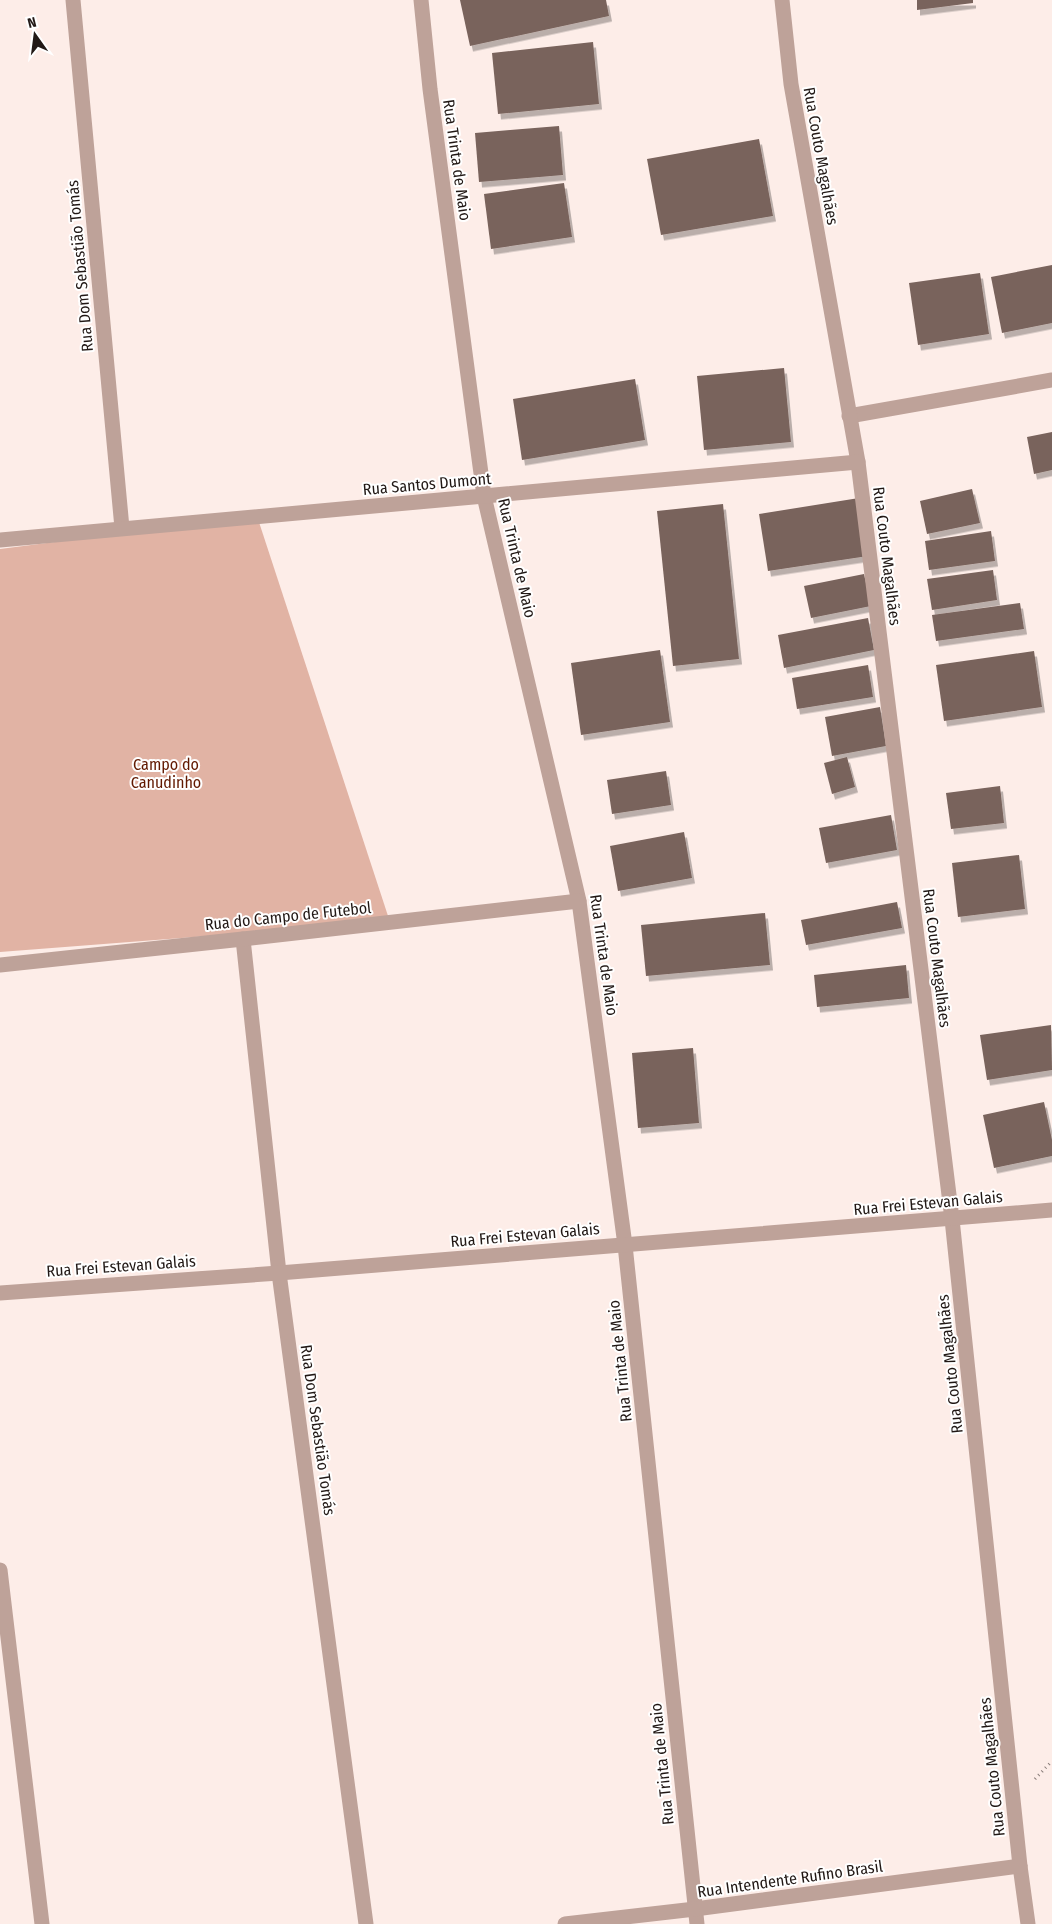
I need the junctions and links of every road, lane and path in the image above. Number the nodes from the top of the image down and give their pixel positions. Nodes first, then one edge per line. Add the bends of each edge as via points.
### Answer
1 (73, 0) edge
2 (421, 0) edge
3 (782, 0) edge
4 (1052, 380) edge
5 (849, 416) junction
6 (858, 462) junction
7 (484, 496) junction
8 (122, 528) junction
9 (0, 540) edge
10 (579, 901) junction
11 (243, 939) junction
12 (0, 965) edge
13 (1052, 1210) edge
14 (952, 1219) junction
15 (625, 1245) junction
16 (279, 1273) junction
17 (0, 1293) edge
18 (0, 1570) edge
19 (1020, 1866) junction
20 (696, 1917) edge
21 (42, 1924) edge
22 (366, 1924) edge
23 (565, 1924) edge
24 (1028, 1924) edge

1 - 8 street, Rua Dom Sebastião Tomás
2 - 7 street, Rua Trinta de Maio
3 - 5 street, Rua Couto Magalhães via 791,84
4 - 5 street
5 - 6 street, Rua Couto Magalhães
6 - 7 street, Rua Santos Dumont
6 - 14 street, Rua Couto Magalhães
7 - 8 street, Rua Santos Dumont
7 - 10 street, Rua Trinta de Maio
8 - 9 street, Rua Santos Dumont
10 - 11 street, Rua do Campo de Futebol
10 - 15 street, Rua Trinta de Maio
11 - 12 street, Rua do Campo de Futebol
11 - 16 street, Rua Dom Sebastião Tomás
13 - 14 street, Rua Frei Estevan Galais
14 - 15 street, Rua Frei Estevan Galais
14 - 19 street, Rua Couto Magalhães
15 - 16 street, Rua Frei Estevan Galais
15 - 20 street, Rua Trinta de Maio
16 - 17 street, Rua Frei Estevan Galais
16 - 22 street, Rua Dom Sebastião Tomás
18 - 21 street
19 - 20 street, Rua Intendente Rufino Brasil
19 - 24 street, Rua Couto Magalhães
20 - 23 street, Rua Intendente Rufino Brasil

